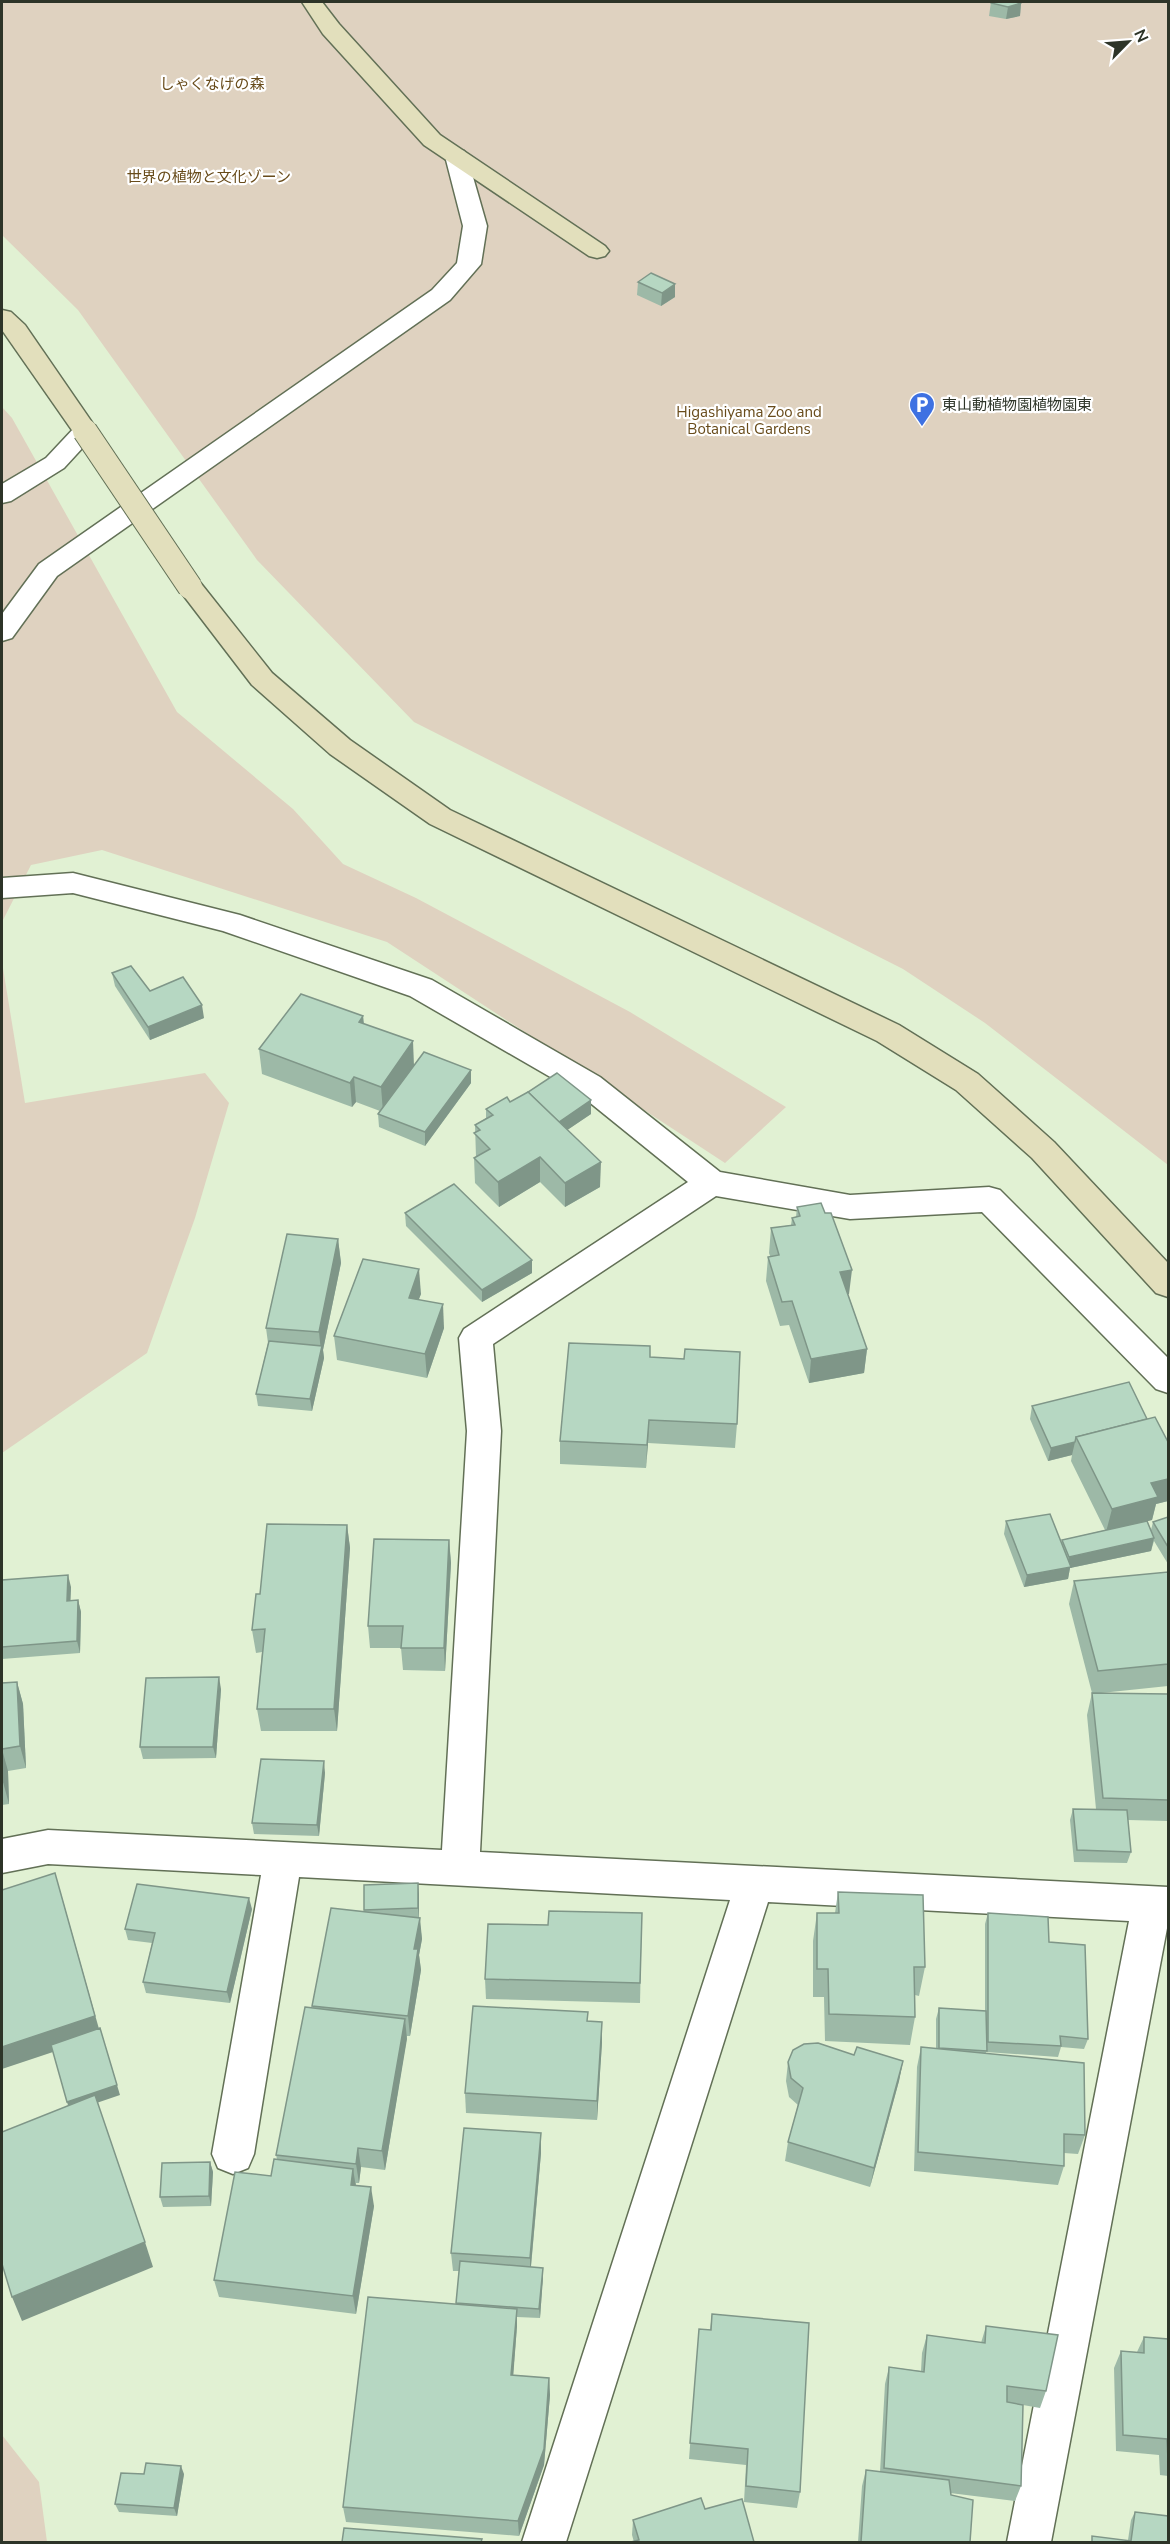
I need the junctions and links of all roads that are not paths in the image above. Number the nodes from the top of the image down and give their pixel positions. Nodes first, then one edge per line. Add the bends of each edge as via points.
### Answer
1 (312, 2) edge
2 (456, 156) junction
3 (597, 251) dead end
4 (2, 317) edge
5 (85, 431) junction
6 (2, 495) edge
7 (2, 632) edge
8 (2, 888) edge
9 (711, 1184) junction
10 (1168, 1284) edge
11 (1168, 1379) edge
12 (2, 1856) edge
13 (283, 1860) junction
14 (460, 1869) junction
15 (754, 1885) junction
16 (1160, 1905) edge
17 (233, 2154) dead end
18 (544, 2542) edge
19 (1029, 2542) edge

1 - 2 street via 331,29 432,140
2 - 3 street
2 - 7 street via 475,226 469,264 441,295 48,570
4 - 5 street via 16,330
5 - 6 street via 55,463
5 - 10 street, bridge via 190,587 262,679 340,747 440,817 888,1033 967,1083 1043,1150
8 - 9 street via 73,883 229,922 421,988 589,1085
9 - 11 street via 850,1208 989,1199
9 - 14 street via 476,1338 483,1431
12 - 13 street via 48,1847
13 - 14 street
13 - 17 street
14 - 15 street
15 - 16 street
15 - 18 street
16 - 19 street

